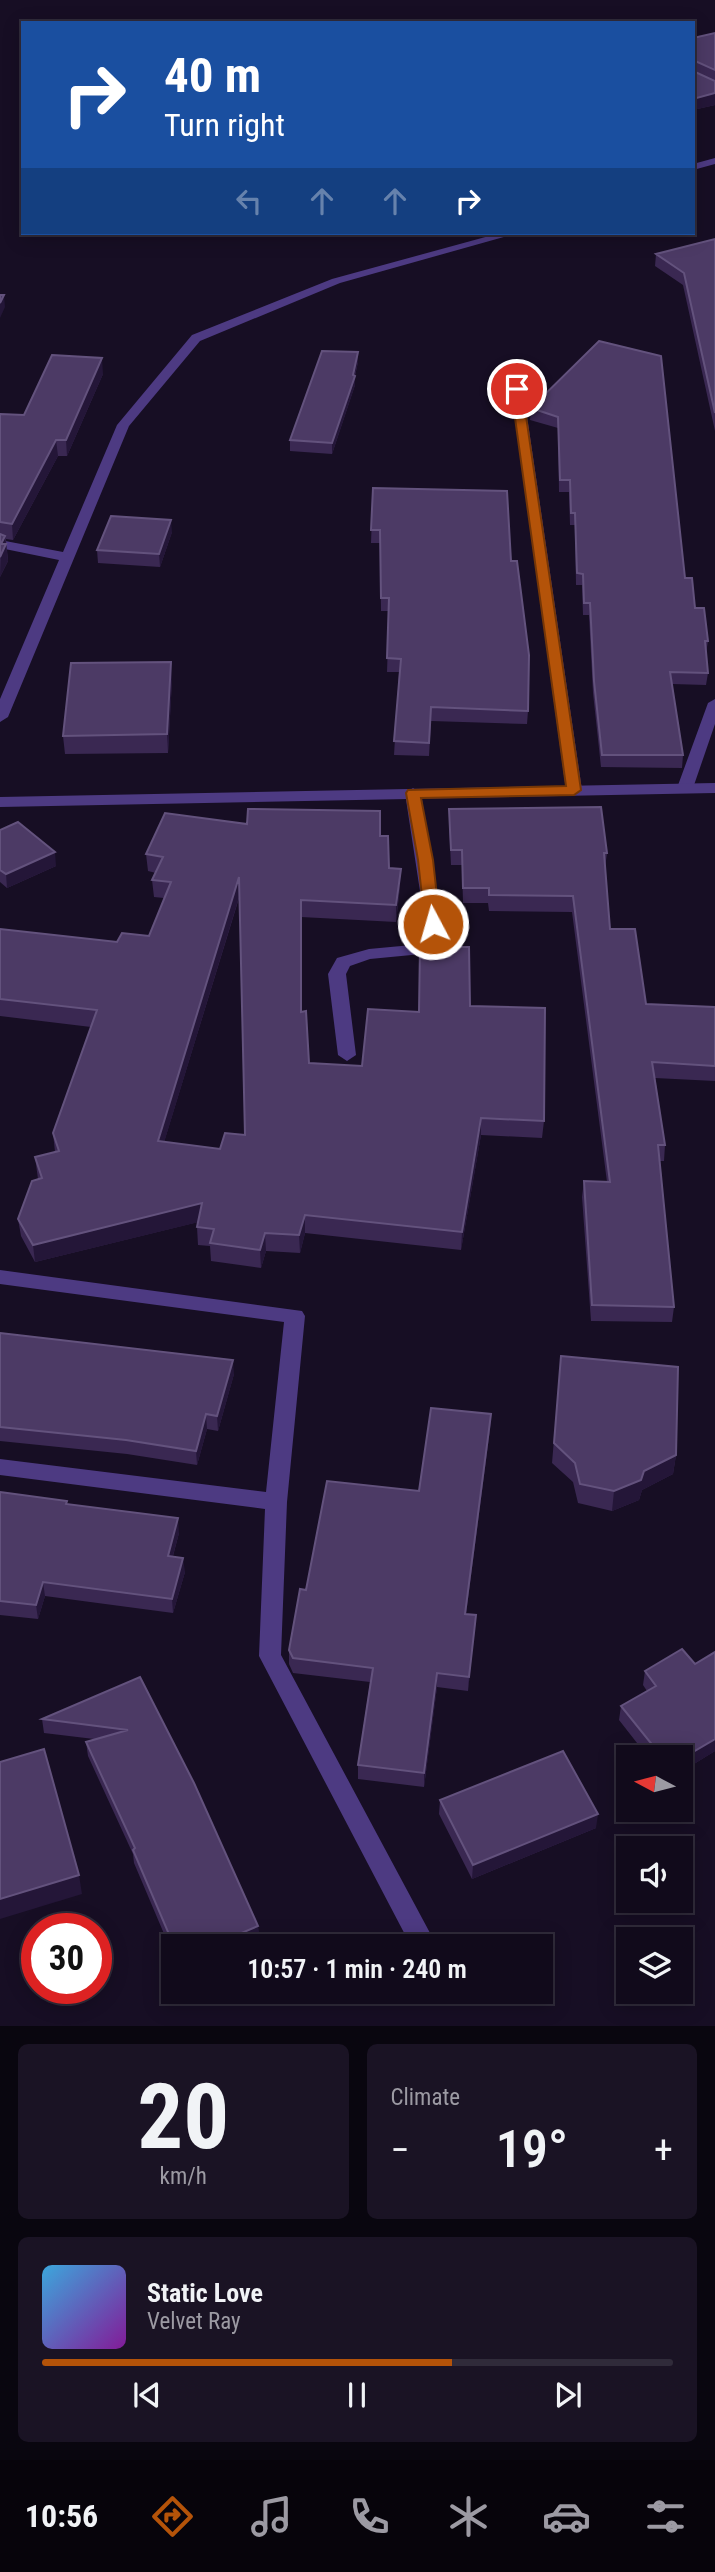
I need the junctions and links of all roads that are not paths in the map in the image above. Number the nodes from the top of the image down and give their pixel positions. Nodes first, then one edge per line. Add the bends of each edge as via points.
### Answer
1 (715, 161) edge
2 (695, 166) edge
3 (505, 235) edge
4 (517, 389) dead end
5 (0, 544) edge
6 (68, 557) junction
7 (715, 703) edge
8 (0, 717) edge
9 (685, 788) junction
10 (715, 788) edge
11 (574, 790) junction
12 (413, 793) junction
13 (0, 802) edge
14 (347, 1055) dead end
15 (0, 1277) edge
16 (0, 1467) edge
17 (276, 1502) junction
18 (418, 1934) edge

1 - 2 street
3 - 6 street via 336,281 196,338 123,425
4 - 11 street
5 - 6 street
6 - 8 street
7 - 9 street
9 - 10 street
9 - 11 street
11 - 12 street
12 - 13 street
12 - 14 street via 433,924 427,943 416,950 369,954 343,962 337,974
15 - 17 street via 295,1316
16 - 17 street
17 - 18 street via 270,1656

